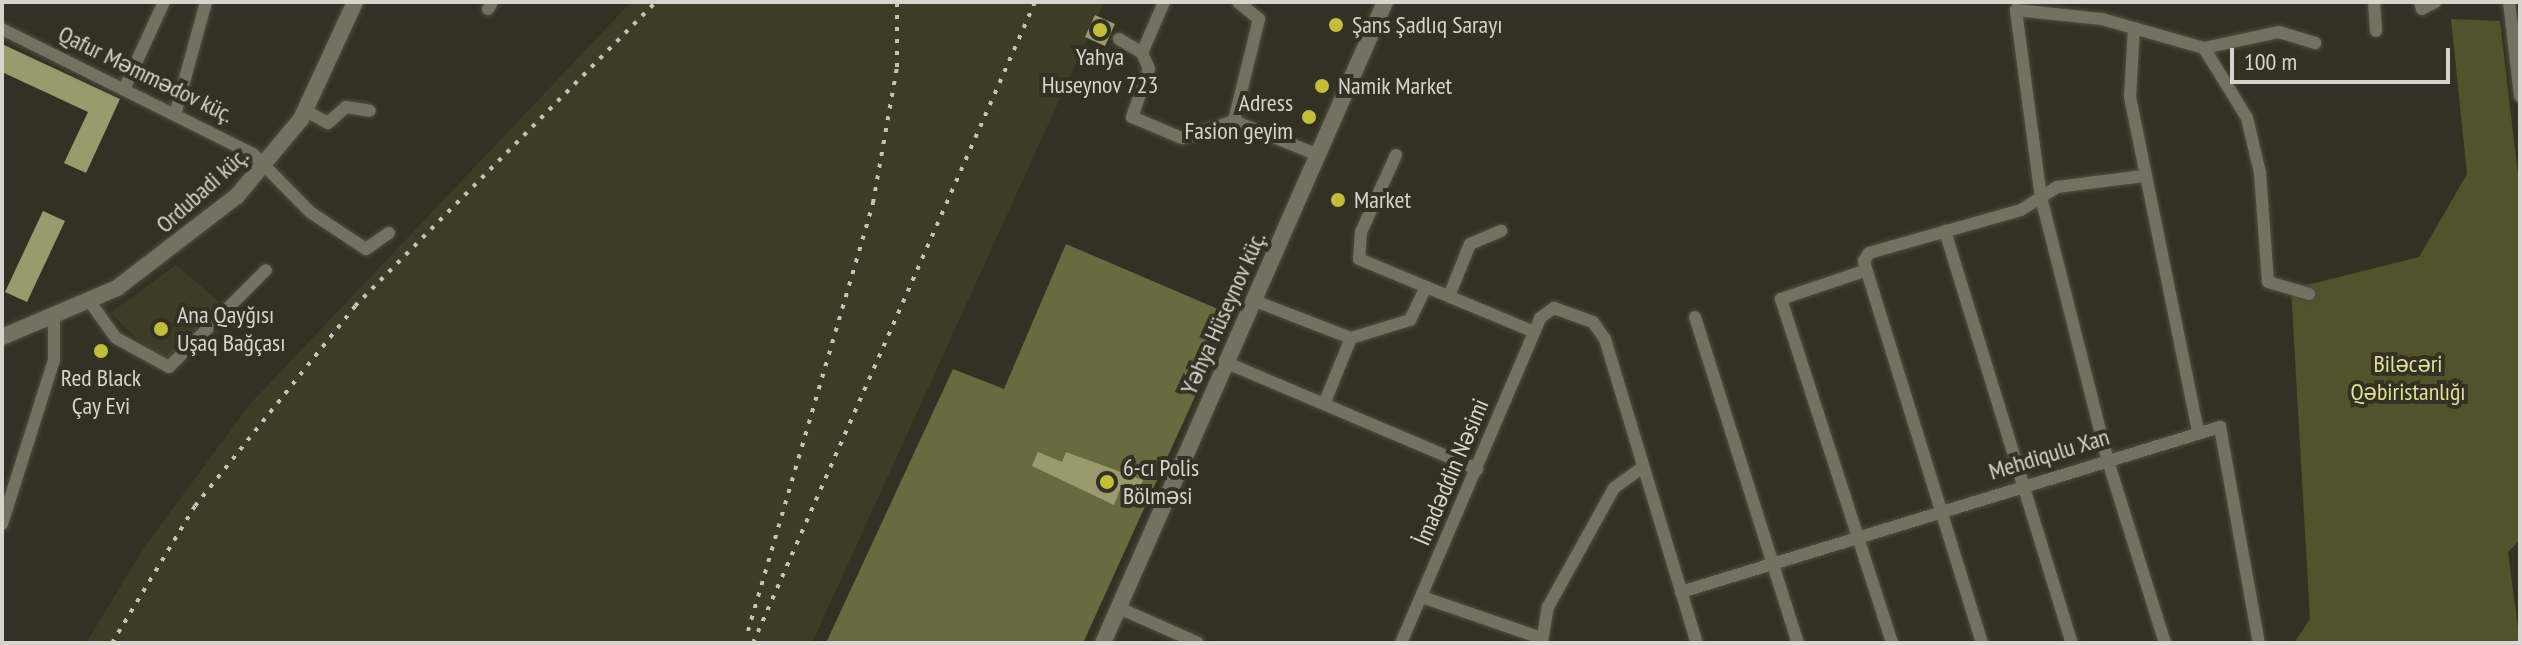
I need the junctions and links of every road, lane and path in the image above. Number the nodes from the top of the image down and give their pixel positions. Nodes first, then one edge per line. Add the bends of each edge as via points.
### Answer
1 (164, 2) edge
2 (206, 2) edge
3 (355, 2) edge
4 (1164, 2) edge
5 (1238, 2) edge
6 (1385, 2) edge
7 (2374, 2) edge
8 (2420, 2) edge
9 (2435, 2) edge
10 (2509, 2) edge
11 (2134, 28) junction
12 (2, 29) edge
13 (2376, 31) dead end
14 (1119, 39) dead end
15 (2315, 43) dead end
16 (2204, 48) junction
17 (1142, 53) junction
18 (125, 87) junction
19 (2520, 96) edge
20 (176, 111) junction
21 (306, 111) junction
22 (370, 111) dead end
23 (1234, 121) junction
24 (1318, 155) junction
25 (1396, 155) dead end
26 (268, 164) junction
27 (2143, 176) junction
28 (2041, 198) junction
29 (1501, 231) dead end
30 (1945, 231) junction
31 (389, 233) dead end
32 (266, 270) dead end
33 (1864, 271) junction
34 (1426, 287) junction
35 (2309, 294) dead end
36 (1449, 296) junction
37 (1255, 301) junction
38 (90, 302) junction
39 (1695, 317) dead end
40 (54, 319) junction
41 (1534, 332) junction
42 (3, 336) edge
43 (1351, 338) junction
44 (1227, 363) junction
45 (1324, 404) junction
46 (2198, 430) junction
47 (2107, 458) junction
48 (1643, 467) junction
49 (1477, 469) junction
50 (2023, 485) junction
51 (1940, 511) junction
52 (2, 524) edge
53 (1858, 537) junction
54 (1774, 563) junction
55 (1681, 592) junction
56 (1422, 597) junction
57 (1119, 608) junction
58 (1542, 641) edge
59 (1103, 643) edge
60 (1198, 643) edge
61 (1401, 643) edge
62 (1697, 643) edge
63 (1798, 643) edge
64 (1892, 643) edge
65 (1982, 643) edge
66 (2072, 643) edge
67 (2165, 643) edge
68 (2259, 643) edge

1 - 18 street
2 - 20 street
3 - 21 main road, Ordubadi küç.
4 - 17 street
5 - 23 street via 1259,19
6 - 24 main road, Yəhya Hüseynov küç.
7 - 13 street
8 - 9 street via 2422,9
10 - 19 street
11 - 16 street
11 - 27 street via 2130,97
11 - 28 street via 2016,10
12 - 18 street, Qafur Məmmədov küç.
14 - 17 street
15 - 16 street via 2279,32
16 - 35 street via 2247,118 2260,173 2268,282
17 - 23 street via 1148,76 1132,117 1182,138
18 - 20 street, Qafur Məmmədov küç.
20 - 26 street, Qafur Məmmədov küç.
21 - 22 street via 328,123 346,107
21 - 26 main road, Ordubadi küç.
23 - 24 street
24 - 37 main road, Yəhya Hüseynov küç.
25 - 34 street via 1356,252 1359,259
26 - 31 street, Qafur Məmmədov küç. via 310,212 366,249
26 - 38 main road, Ordubadi küç. via 181,243
27 - 28 street via 2057,187
27 - 46 street
28 - 30 street
28 - 47 street
29 - 36 street via 1470,244
30 - 33 street via 1869,253
30 - 50 street
32 - 38 street via 169,367 116,338
33 - 51 street
33 - 53 street via 1781,299
34 - 36 street
34 - 43 street via 1410,320
36 - 41 street
37 - 43 street
37 - 44 main road, Yəhya Hüseynov küç.
38 - 40 main road, Ordubadi küç.
39 - 54 street
40 - 42 main road, Ordubadi küç.
40 - 52 street via 54,360
41 - 48 street, İmadəddin Nəsimi via 1540,318 1565,310 1599,331
41 - 49 street, İmadəddin Nəsimi
43 - 45 street
44 - 45 street
44 - 57 main road, Yəhya Hüseynov küç.
45 - 49 street
46 - 47 street, Mehdiqulu Xan
46 - 68 street via 2220,427 2226,440
47 - 50 street, Mehdiqulu Xan
47 - 67 street
48 - 55 street
48 - 58 street via 1614,488 1548,607
49 - 56 street, İmadəddin Nəsimi
50 - 51 street, Mehdiqulu Xan
50 - 66 street
51 - 53 street, Mehdiqulu Xan
51 - 65 street
53 - 54 street, Mehdiqulu Xan
53 - 64 street
54 - 55 street, Mehdiqulu Xan
54 - 63 street
55 - 62 street
56 - 58 street
56 - 61 street, İmadəddin Nəsimi
57 - 59 main road, Yəhya Hüseynov küç.
57 - 60 street

